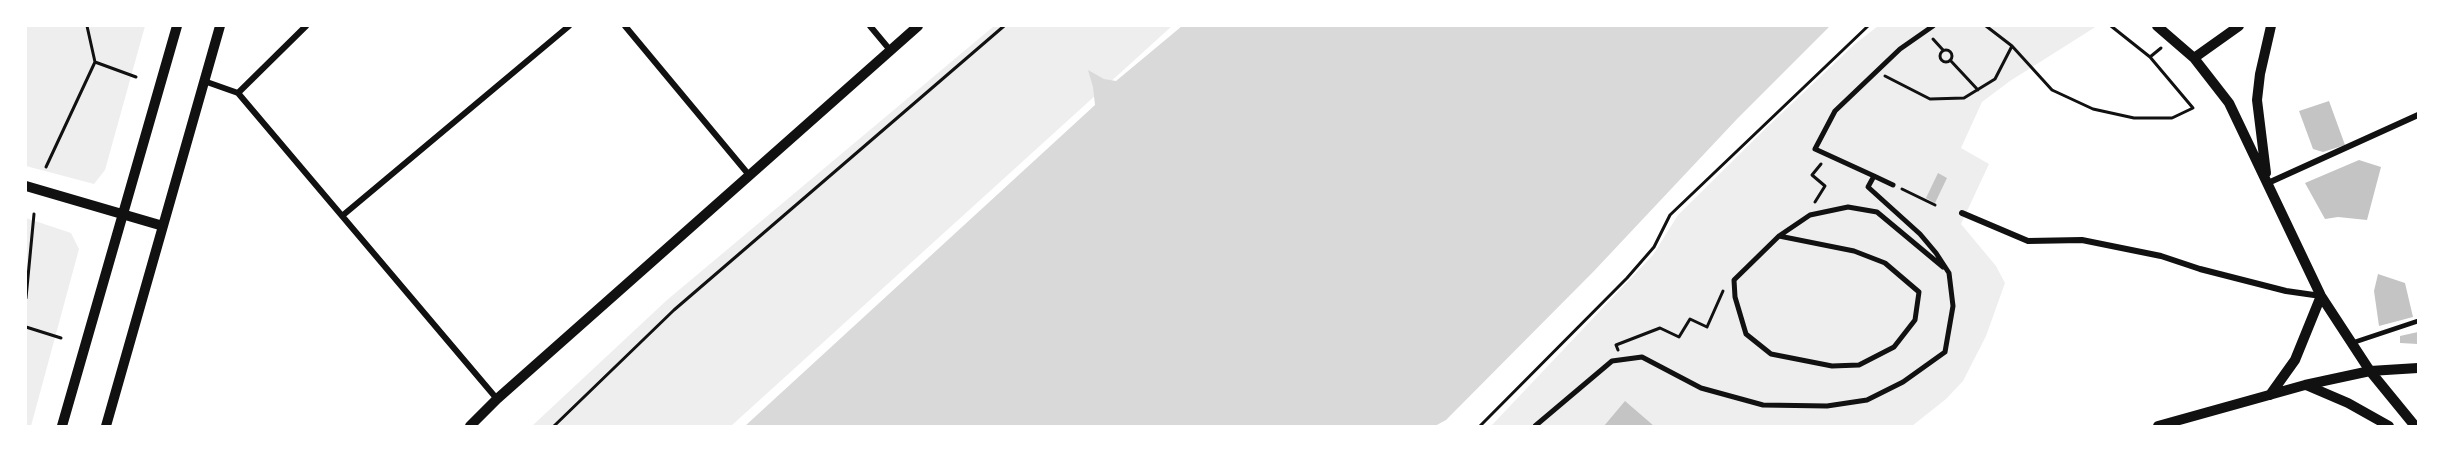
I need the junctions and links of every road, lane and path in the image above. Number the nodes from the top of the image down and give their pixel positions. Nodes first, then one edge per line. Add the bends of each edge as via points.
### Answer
1 (87, 26) edge
2 (177, 26) edge
3 (220, 26) edge
4 (306, 26) edge
5 (569, 26) edge
6 (625, 26) edge
7 (870, 26) edge
8 (918, 26) edge
9 (1004, 26) edge
10 (1868, 26) edge
11 (1933, 26) edge
12 (1986, 26) edge
13 (2111, 26) edge
14 (2157, 26) edge
15 (2239, 26) edge
16 (2271, 26) edge
17 (2012, 46) junction
18 (890, 50) junction
19 (2194, 58) junction
20 (1950, 60) junction
21 (94, 62) junction
22 (1875, 71) junction
23 (136, 77) dead end
24 (204, 81) junction
25 (1978, 90) junction
26 (238, 93) junction
27 (2418, 115) edge
28 (1824, 160) dead end
29 (46, 167) dead end
30 (749, 175) junction
31 (1874, 176) junction
32 (2268, 183) junction
33 (1893, 185) joint
34 (26, 186) edge
35 (1935, 205) dead end
36 (1810, 210) dead end
37 (1962, 213) dead end
38 (34, 214) dead end
39 (123, 216) junction
40 (342, 216) junction
41 (163, 226) junction
42 (1779, 236) junction
43 (1949, 273) junction
44 (1728, 282) dead end
45 (2321, 296) junction
46 (26, 298) edge
47 (2418, 321) edge
48 (26, 327) edge
49 (62, 338) dead end
50 (2352, 343) junction
51 (1623, 359) junction
52 (2418, 368) edge
53 (2370, 371) junction
54 (2306, 385) junction
55 (2270, 395) junction
56 (497, 399) junction
57 (62, 426) edge
58 (106, 426) edge
59 (470, 426) edge
60 (554, 426) edge
61 (1480, 426) edge
62 (1535, 426) edge
63 (2158, 426) edge
64 (2389, 426) edge
65 (2415, 426) edge

1 - 21 path
2 - 39 street
3 - 24 street
4 - 26 street
5 - 40 street
6 - 30 street
7 - 18 street
8 - 18 street
9 - 60 path via 674,310
10 - 61 path via 1670,215 1654,247 1627,278
11 - 22 street
12 - 17 path
13 - 17 path via 2150,57 2193,108 2172,118 2134,118 2093,109 2052,90
14 - 19 street
15 - 19 street
16 - 32 street via 2257,100
17 - 25 path via 1995,79
18 - 30 street
19 - 32 street via 2229,103
20 - 20 path via 1941,59 1943,50 1952,53
20 - 25 path
21 - 23 path
21 - 29 path
22 - 25 path via 1930,99 1964,98
22 - 31 street via 1835,111 1815,149
24 - 26 street
24 - 41 street
26 - 40 street
27 - 32 street
28 - 36 path via 1812,175 1825,186
30 - 56 street
31 - 33 street
31 - 43 street via 1868,187 1920,234
32 - 45 street
33 - 35 path
34 - 39 street
37 - 45 street via 2028,241 2082,240
38 - 46 path
39 - 41 street
39 - 57 street
40 - 56 street
41 - 58 street
42 - 42 street via 1854,251 1885,263 1919,292 1915,320 1894,347 1859,365 1832,366 1771,354 1746,334 1734,280
42 - 43 street via 1810,214 1848,207 1877,212
43 - 51 street via 1953,306 1945,352 1903,382 1867,400 1827,406 1763,405 1701,388 1642,357
44 - 51 path via 1707,327 1690,319 1678,337 1660,328 1616,345
45 - 50 street
45 - 55 street via 2295,360
47 - 50 lane
48 - 49 path
50 - 53 street
51 - 62 street via 1612,361
52 - 53 street
53 - 54 street
53 - 65 street
54 - 55 street
54 - 64 street
55 - 63 street
56 - 59 street

